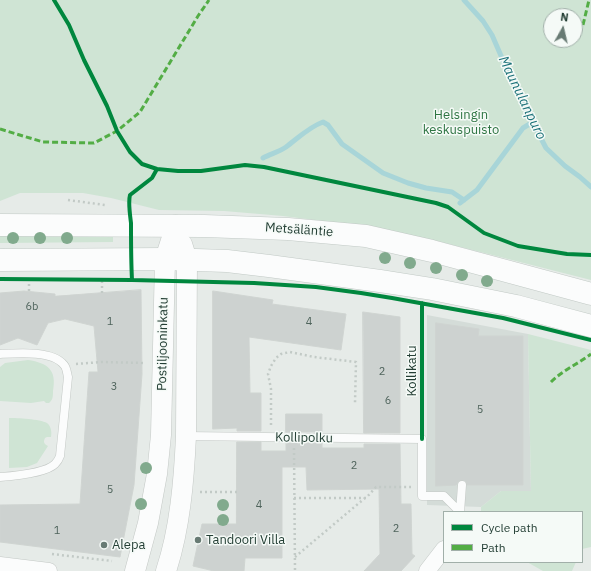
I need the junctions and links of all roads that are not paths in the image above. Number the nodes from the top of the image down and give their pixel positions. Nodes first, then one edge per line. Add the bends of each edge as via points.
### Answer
1 (0, 225) edge
2 (176, 225) junction
3 (176, 259) junction
4 (0, 260) edge
5 (591, 294) edge
6 (591, 326) edge
7 (0, 354) edge
8 (186, 436) junction
9 (0, 477) edge
10 (462, 485) dead end
11 (459, 511) edge
12 (460, 511) edge
13 (443, 550) edge
14 (0, 565) edge
15 (50, 571) edge
16 (135, 571) edge
17 (166, 571) edge
18 (427, 571) edge

1 - 2 main road, Metsäläntie
2 - 3 street, Postiljooninkatu
2 - 5 main road, Metsäläntie via 288,228 366,236
3 - 4 main road
3 - 6 main road via 269,266 411,286 516,306
3 - 8 street, Postiljooninkatu
3 - 16 street, Postiljooninkatu via 162,436 148,523
7 - 9 lane via 31,353 54,357 65,366 68,378 60,456 55,464 33,473
8 - 11 lane, Kollipolku via 422,439 422,496 444,496
8 - 17 street, Postiljooninkatu via 176,535
10 - 12 lane
13 - 18 street
14 - 15 street

